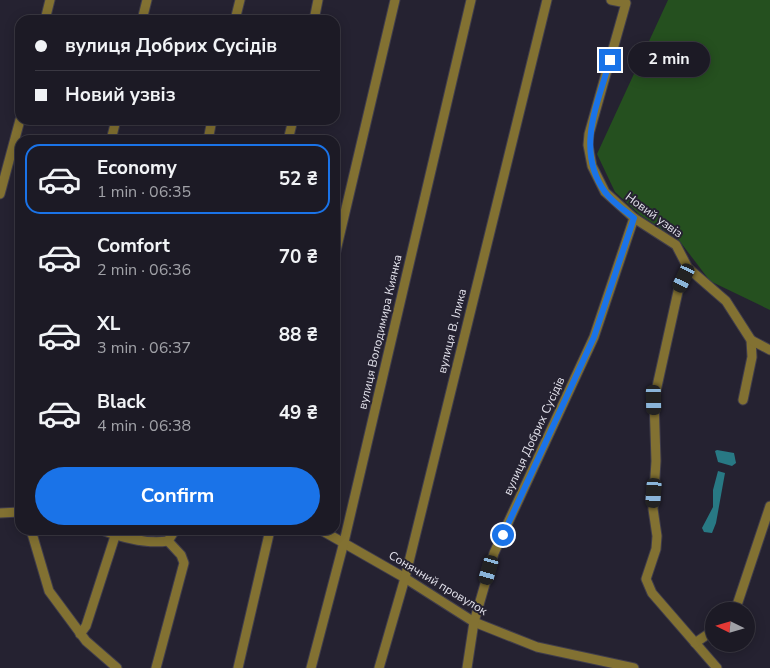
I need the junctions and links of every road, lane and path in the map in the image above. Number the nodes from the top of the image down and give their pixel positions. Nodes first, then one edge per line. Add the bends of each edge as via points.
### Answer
1 (50, 0) edge
2 (147, 0) edge
3 (240, 0) edge
4 (318, 0) edge
5 (395, 0) edge
6 (471, 0) edge
7 (547, 0) edge
8 (611, 0) edge
9 (46, 15) edge
10 (143, 15) edge
11 (236, 15) edge
12 (315, 15) edge
13 (15, 138) edge
14 (0, 194) edge
15 (634, 218) junction
16 (340, 234) edge
17 (688, 268) junction
18 (751, 340) junction
19 (770, 350) edge
20 (743, 400) dead end
21 (770, 506) edge
22 (15, 512) edge
23 (0, 513) edge
24 (32, 535) edge
25 (116, 535) edge
26 (125, 535) edge
27 (172, 535) edge
28 (269, 535) edge
29 (331, 535) edge
30 (168, 541) junction
31 (344, 542) junction
32 (405, 578) junction
33 (738, 602) edge
34 (474, 622) junction
35 (80, 634) junction
36 (705, 636) edge
37 (695, 643) junction
38 (117, 668) edge
39 (156, 668) edge
40 (238, 668) edge
41 (311, 668) edge
42 (379, 668) edge
43 (467, 668) edge
44 (634, 668) edge
45 (717, 668) edge

1 - 9 street
2 - 10 street
3 - 11 street
4 - 12 street
5 - 16 street
6 - 31 street, вулиця Володимира Киянка
7 - 32 street, вулиця В. Ілика
8 - 15 street, Новий узвіз via 626,3 588,145 592,166 605,192
13 - 14 street
15 - 17 street, Новий узвіз via 676,244
15 - 34 street, вулиця Добрих Сусідів via 594,337 494,553
17 - 18 street, Новий узвіз via 726,301
17 - 37 street via 679,287 654,400 656,461 653,509 658,536 646,579 652,593
18 - 19 street
18 - 20 street via 752,357
21 - 33 street
22 - 23 street
24 - 35 street via 49,591
25 - 35 street via 86,626
26 - 30 street via 156,543
27 - 30 street
28 - 40 street
29 - 31 street, Сонячний провулок
30 - 39 street via 184,562
31 - 32 street, Сонячний провулок
31 - 41 street, вулиця Володимира Киянка
32 - 34 street, Сонячний провулок
32 - 42 street, вулиця В. Ілика
34 - 43 street, вулиця Добрих Сусідів
34 - 44 street, Сонячний провулок via 537,647
35 - 38 street
36 - 37 street
37 - 45 street

